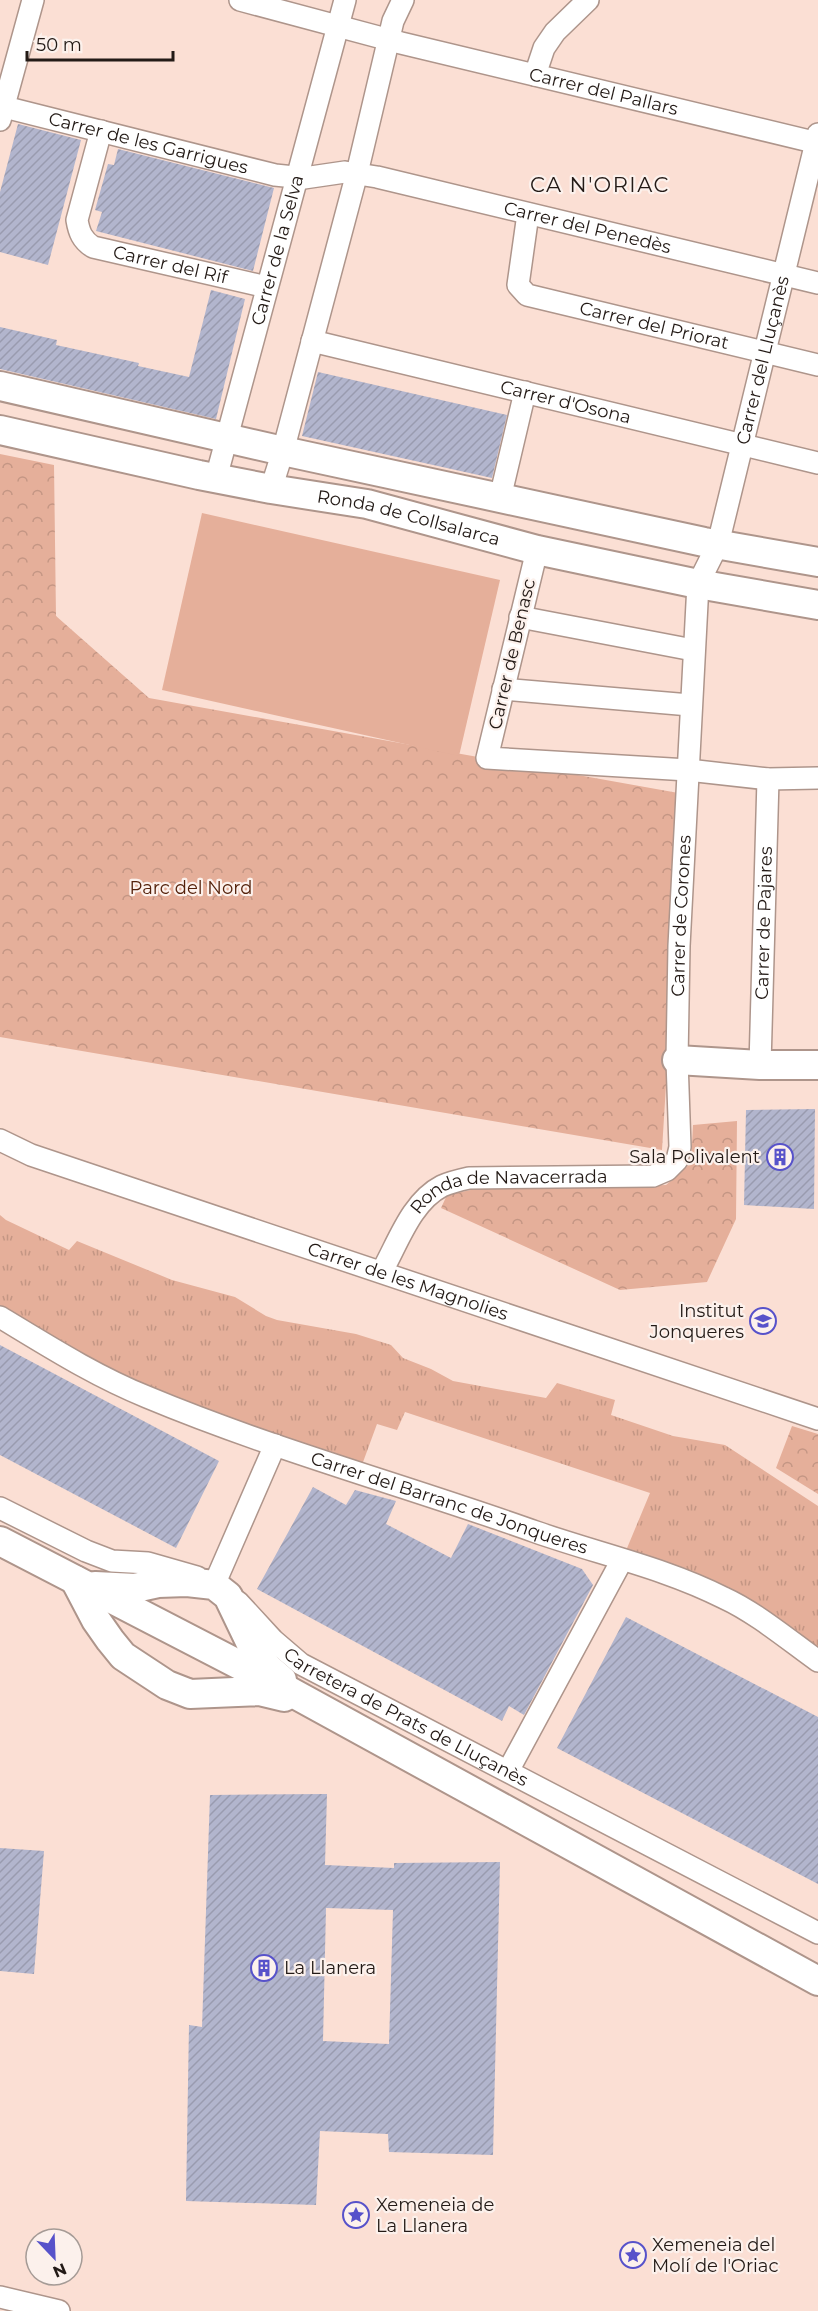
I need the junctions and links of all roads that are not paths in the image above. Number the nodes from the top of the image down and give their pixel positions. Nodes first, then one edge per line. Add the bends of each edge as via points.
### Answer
1 (33, 0) edge
2 (240, 0) edge
3 (345, 0) edge
4 (403, 0) edge
5 (588, 0) edge
6 (339, 25) junction
7 (389, 38) junction
8 (535, 75) junction
9 (1, 111) edge
10 (101, 131) junction
11 (817, 140) edge
12 (357, 174) junction
13 (298, 177) junction
14 (528, 214) junction
15 (782, 275) junction
16 (818, 283) edge
17 (267, 288) junction
18 (312, 341) junction
19 (764, 352) junction
20 (818, 364) edge
21 (0, 386) edge
22 (525, 392) junction
23 (0, 430) edge
24 (226, 438) junction
25 (742, 445) junction
26 (283, 451) junction
27 (818, 463) edge
28 (216, 478) junction
29 (271, 489) junction
30 (500, 498) junction
31 (718, 544) junction
32 (537, 550) junction
33 (818, 562) edge
34 (698, 584) junction
35 (818, 605) edge
36 (520, 617) junction
37 (693, 650) junction
38 (503, 689) junction
39 (690, 705) junction
40 (688, 770) junction
41 (818, 778) edge
42 (768, 779) junction
43 (676, 1059) junction
44 (760, 1065) junction
45 (818, 1065) edge
46 (0, 1140) edge
47 (382, 1271) junction
48 (0, 1317) edge
49 (818, 1419) edge
50 (275, 1445) junction
51 (0, 1508) edge
52 (0, 1541) edge
53 (622, 1560) junction
54 (75, 1580) junction
55 (214, 1585) junction
56 (238, 1614) junction
57 (818, 1661) edge
58 (245, 1668) junction
59 (201, 1694) junction
60 (312, 1704) junction
61 (508, 1771) junction
62 (818, 1932) edge
63 (818, 1981) edge
64 (0, 2297) edge
65 (59, 2311) edge

1 - 9 street
2 - 6 street, Carrer del Pallars
3 - 6 street, Carrer de la Selva
4 - 7 street
5 - 8 street via 555,32 544,48
6 - 7 street, Carrer del Pallars
6 - 13 street, Carrer de la Selva
7 - 8 street, Carrer del Pallars
7 - 12 street
8 - 11 street, Carrer del Pallars
9 - 10 street, Carrer de les Garrigues
10 - 13 street, Carrer de les Garrigues via 275,175
10 - 17 street, Carrer del Rif via 77,220 84,242
11 - 15 street, Carrer del Lluçanès
12 - 13 street, Carrer de les Garrigues
12 - 14 street, Carrer del Penedès
12 - 18 street
13 - 17 street, Carrer de la Selva
14 - 15 street, Carrer del Penedès
14 - 19 street, Carrer del Priorat via 518,285 527,295
15 - 16 street, Carrer del Penedès
15 - 19 street, Carrer del Lluçanès
17 - 24 street, Carrer de la Selva
18 - 22 street, Carrer d'Osona
18 - 26 street
19 - 20 street, Carrer del Priorat
19 - 25 street, Carrer del Lluçanès
21 - 24 street, Ronda de Collsalarca
22 - 25 street, Carrer d'Osona
22 - 30 street
23 - 28 street, Ronda de Collsalarca
24 - 26 street, Ronda de Collsalarca
24 - 28 street, Carrer de la Selva
25 - 27 street, Carrer d'Osona
25 - 31 street, Carrer del Lluçanès
26 - 29 street
26 - 30 street, Ronda de Collsalarca
28 - 29 street, Ronda de Collsalarca
29 - 32 street, Ronda de Collsalarca via 367,504
30 - 31 street, Ronda de Collsalarca
31 - 33 street, Ronda de Collsalarca
31 - 34 street, Carrer del Lluçanès
32 - 34 street, Ronda de Collsalarca
32 - 36 street, Carrer de Benasc
34 - 35 street, Ronda de Collsalarca
34 - 37 street, Carrer de Corones
36 - 37 street
36 - 38 street, Carrer de Benasc
37 - 39 street, Carrer de Corones
38 - 39 street
38 - 40 street, Carrer de Benasc via 487,758
39 - 40 street, Carrer de Corones
40 - 42 street
40 - 43 street, Carrer de Corones
41 - 42 street
42 - 44 street, Carrer de Pajares
43 - 44 street
43 - 47 street, Ronda de Navacerrada via 680,1147 677,1160 667,1170 653,1176 470,1178 451,1183 424,1200
44 - 45 street
46 - 47 street, Carrer de les Magnolies via 31,1155
47 - 49 street, Carrer de les Magnolies
48 - 50 street, Carrer del Barranc de Jonqueres via 71,1360 146,1397
50 - 53 street, Carrer del Barranc de Jonqueres
50 - 55 street
51 - 55 street, Carretera de Prats de Lluçanès via 103,1558 148,1563 192,1574
52 - 54 street, Carretera de Prats de Lluçanès
53 - 57 street, Carrer del Barranc de Jonqueres via 670,1574 726,1598
53 - 61 street
54 - 55 street via 114,1588 187,1582
54 - 58 street, Carretera de Prats de Lluçanès
54 - 59 street via 96,1620 123,1656 167,1684 190,1695
55 - 56 street via 228,1596
55 - 61 street, Carretera de Prats de Lluçanès via 228,1591 301,1664
56 - 58 street via 247,1653
56 - 60 street via 252,1646 267,1667
58 - 59 street via 234,1680
58 - 60 street, Carretera de Prats de Lluçanès
59 - 60 street via 259,1691
60 - 63 street, Carretera de Prats de Lluçanès
61 - 62 street, Carretera de Prats de Lluçanès
64 - 65 street

